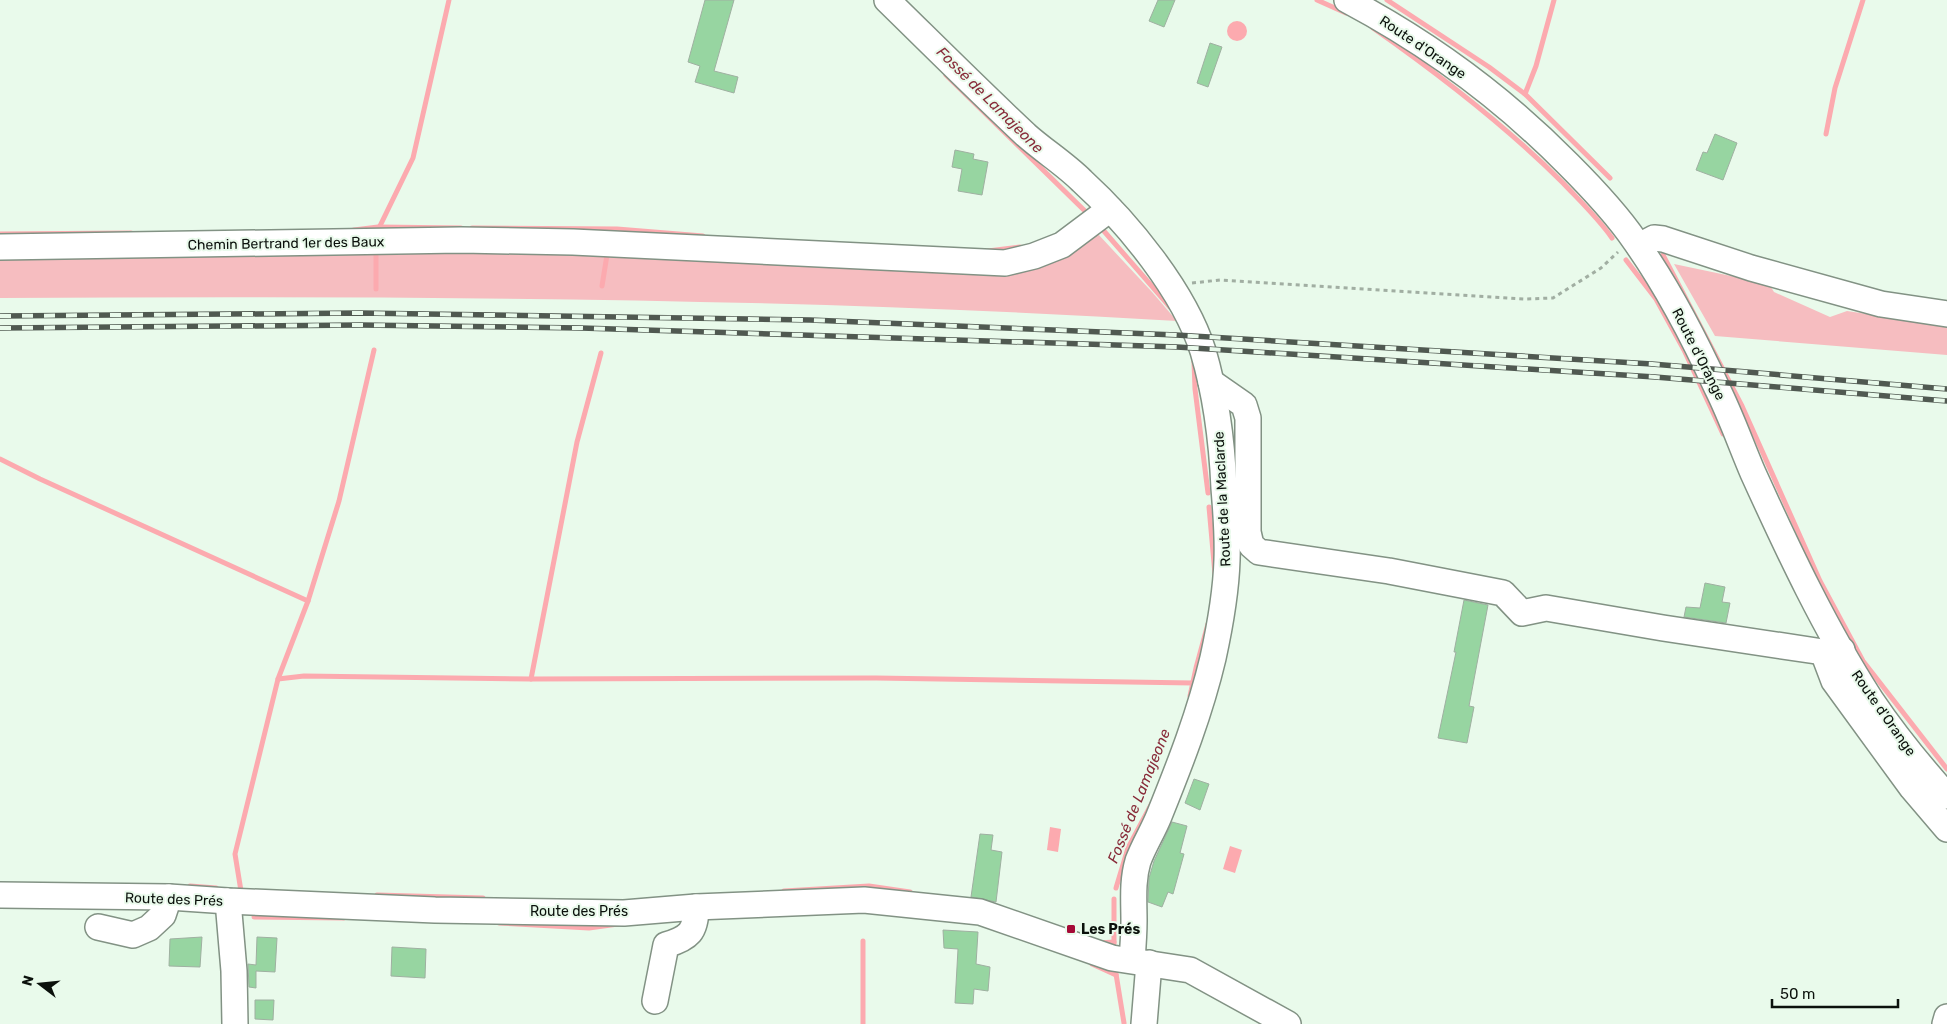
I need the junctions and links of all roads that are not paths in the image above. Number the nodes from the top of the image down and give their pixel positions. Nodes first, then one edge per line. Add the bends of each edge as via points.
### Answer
1 (887, 0) edge
2 (1347, 0) edge
3 (1110, 209) junction
4 (1637, 243) junction
5 (0, 247) edge
6 (1947, 314) edge
7 (1211, 382) junction
8 (1833, 651) junction
9 (1947, 796) edge
10 (1947, 829) edge
11 (0, 895) edge
12 (170, 897) junction
13 (228, 901) junction
14 (696, 907) junction
15 (98, 927) dead end
16 (1140, 961) junction
17 (655, 1002) dead end
18 (1947, 1017) edge
19 (235, 1024) edge
20 (1144, 1024) edge
21 (1288, 1024) edge
22 (1945, 1024) edge

1 - 3 street, Route de la Maclarde via 972,85
2 - 4 street, Route d'Orange via 1450,63 1499,101 1546,141 1613,211
3 - 5 street, Chemin Bertrand 1er des Baux via 1062,245 1034,256 1004,262 573,242 461,240
3 - 7 street, Route de la Maclarde via 1172,288 1199,341
4 - 6 street via 1663,239 1751,268 1881,304
4 - 8 street, Route d'Orange via 1670,297 1718,389 1753,472 1823,618
7 - 8 street via 1244,405 1248,418 1248,532 1251,545 1259,552 1389,571 1503,593 1522,613 1546,608
7 - 16 street, Route de la Maclarde via 1222,449 1226,523 1227,560 1220,626 1204,693 1183,758 1138,862 1133,891
8 - 9 street, Route d'Orange
8 - 10 street via 1834,681 1912,788
11 - 12 street, Route des Prés
12 - 13 street, Route des Prés
12 - 15 street via 163,915 149,928 133,935
13 - 14 street, Route des Prés via 435,910 624,913
13 - 19 street
14 - 16 street, Route des Prés via 864,900 980,912 1112,958
14 - 17 street via 696,923 685,939 666,944
16 - 20 street, Route de la Maclarde
16 - 21 street, Route des Prés via 1190,970
18 - 22 street

